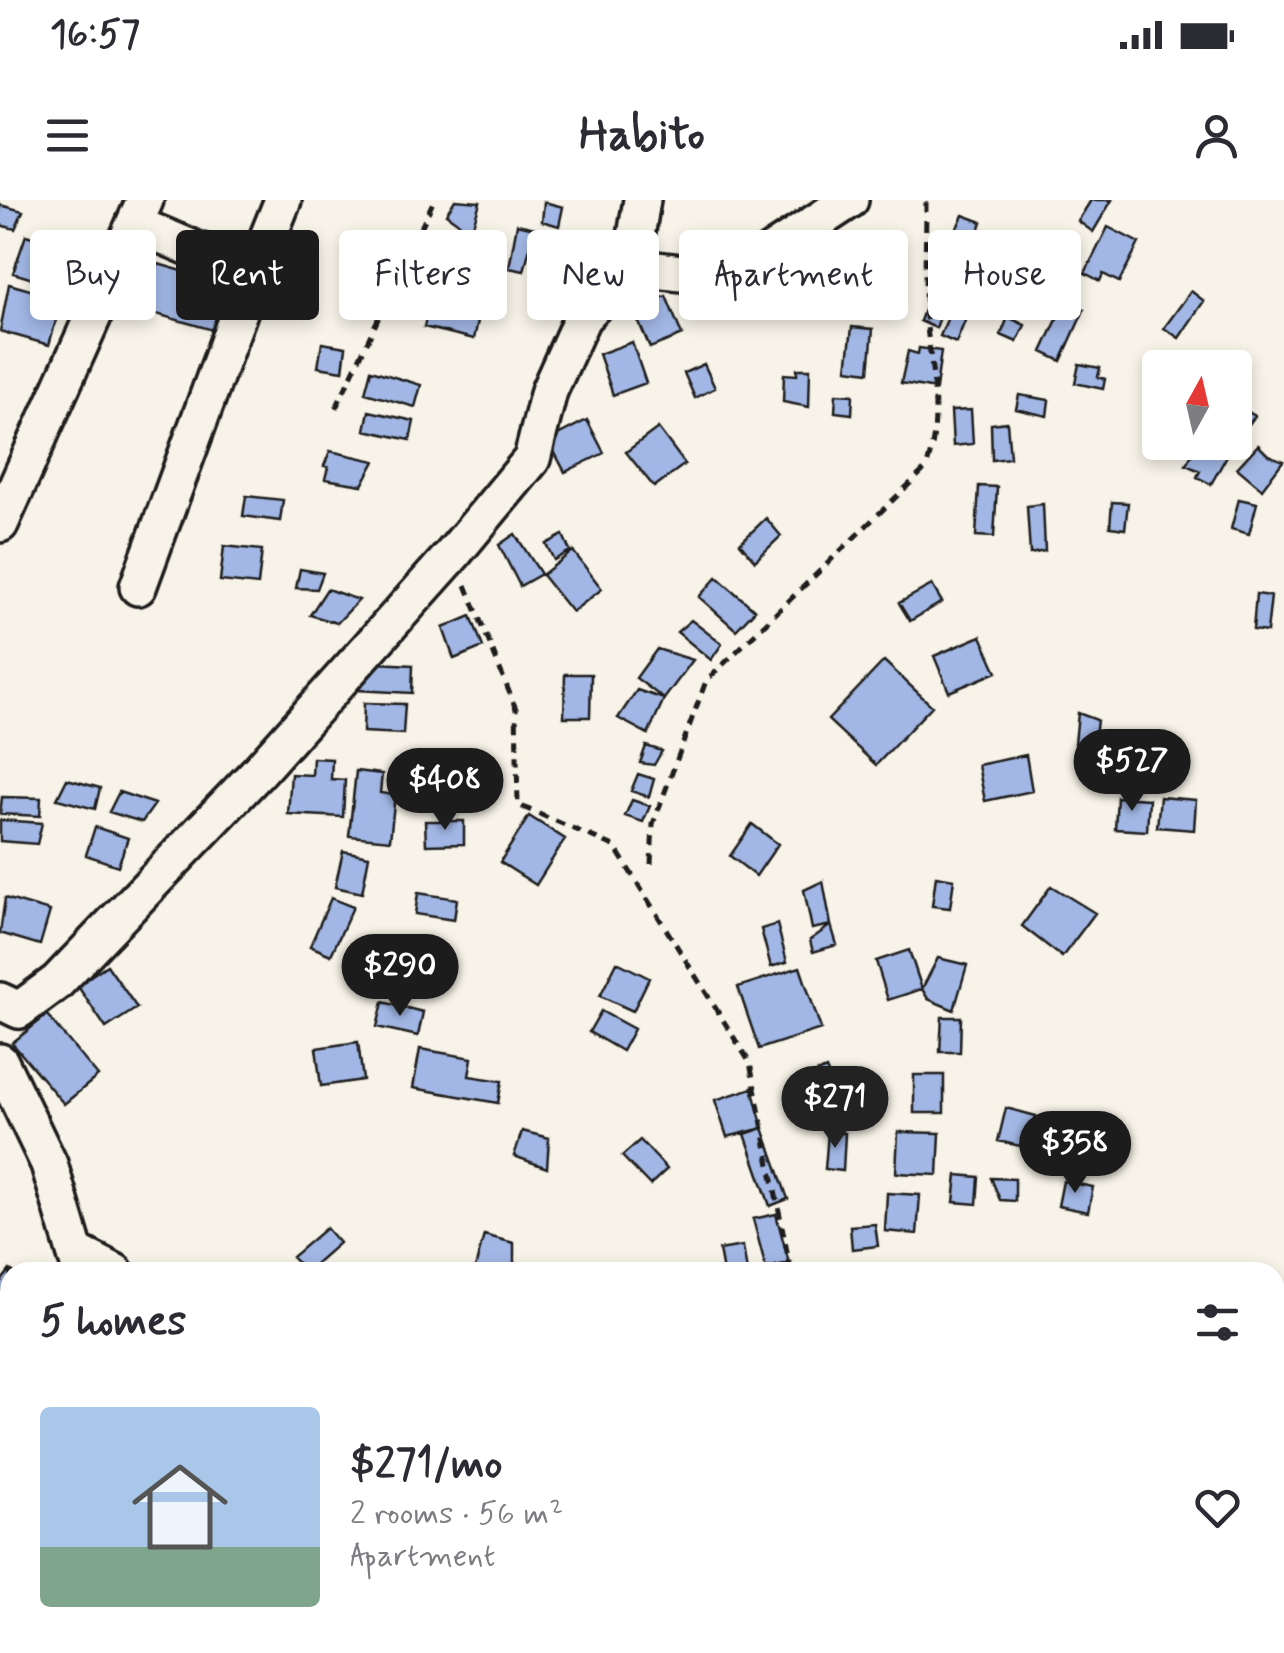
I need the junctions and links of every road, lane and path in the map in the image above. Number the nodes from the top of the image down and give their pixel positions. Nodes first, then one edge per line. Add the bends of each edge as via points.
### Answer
1 (284, 200) edge
2 (434, 200) edge
3 (642, 200) edge
4 (850, 200) edge
5 (926, 200) edge
6 (140, 212) edge
7 (271, 230) edge
8 (637, 230) edge
9 (176, 232) edge
10 (659, 270) edge
11 (236, 320) edge
12 (581, 320) edge
13 (336, 408) dead end
14 (0, 524) edge
15 (454, 554) junction
16 (138, 586) dead end
17 (651, 864) dead end
18 (6, 1017) edge
19 (0, 1062) edge
20 (78, 1262) edge
21 (789, 1262) edge

1 - 7 street
2 - 13 path
3 - 8 street
4 - 10 street via 762,258 690,274
5 - 17 path via 926,315 936,392 934,447 926,468 706,681 652,824
6 - 9 street
6 - 14 street
11 - 16 street
12 - 15 street via 548,391 532,458
15 - 18 street via 57,982
15 - 21 path via 516,709 518,805 614,846 750,1063
19 - 20 street via 49,1164

